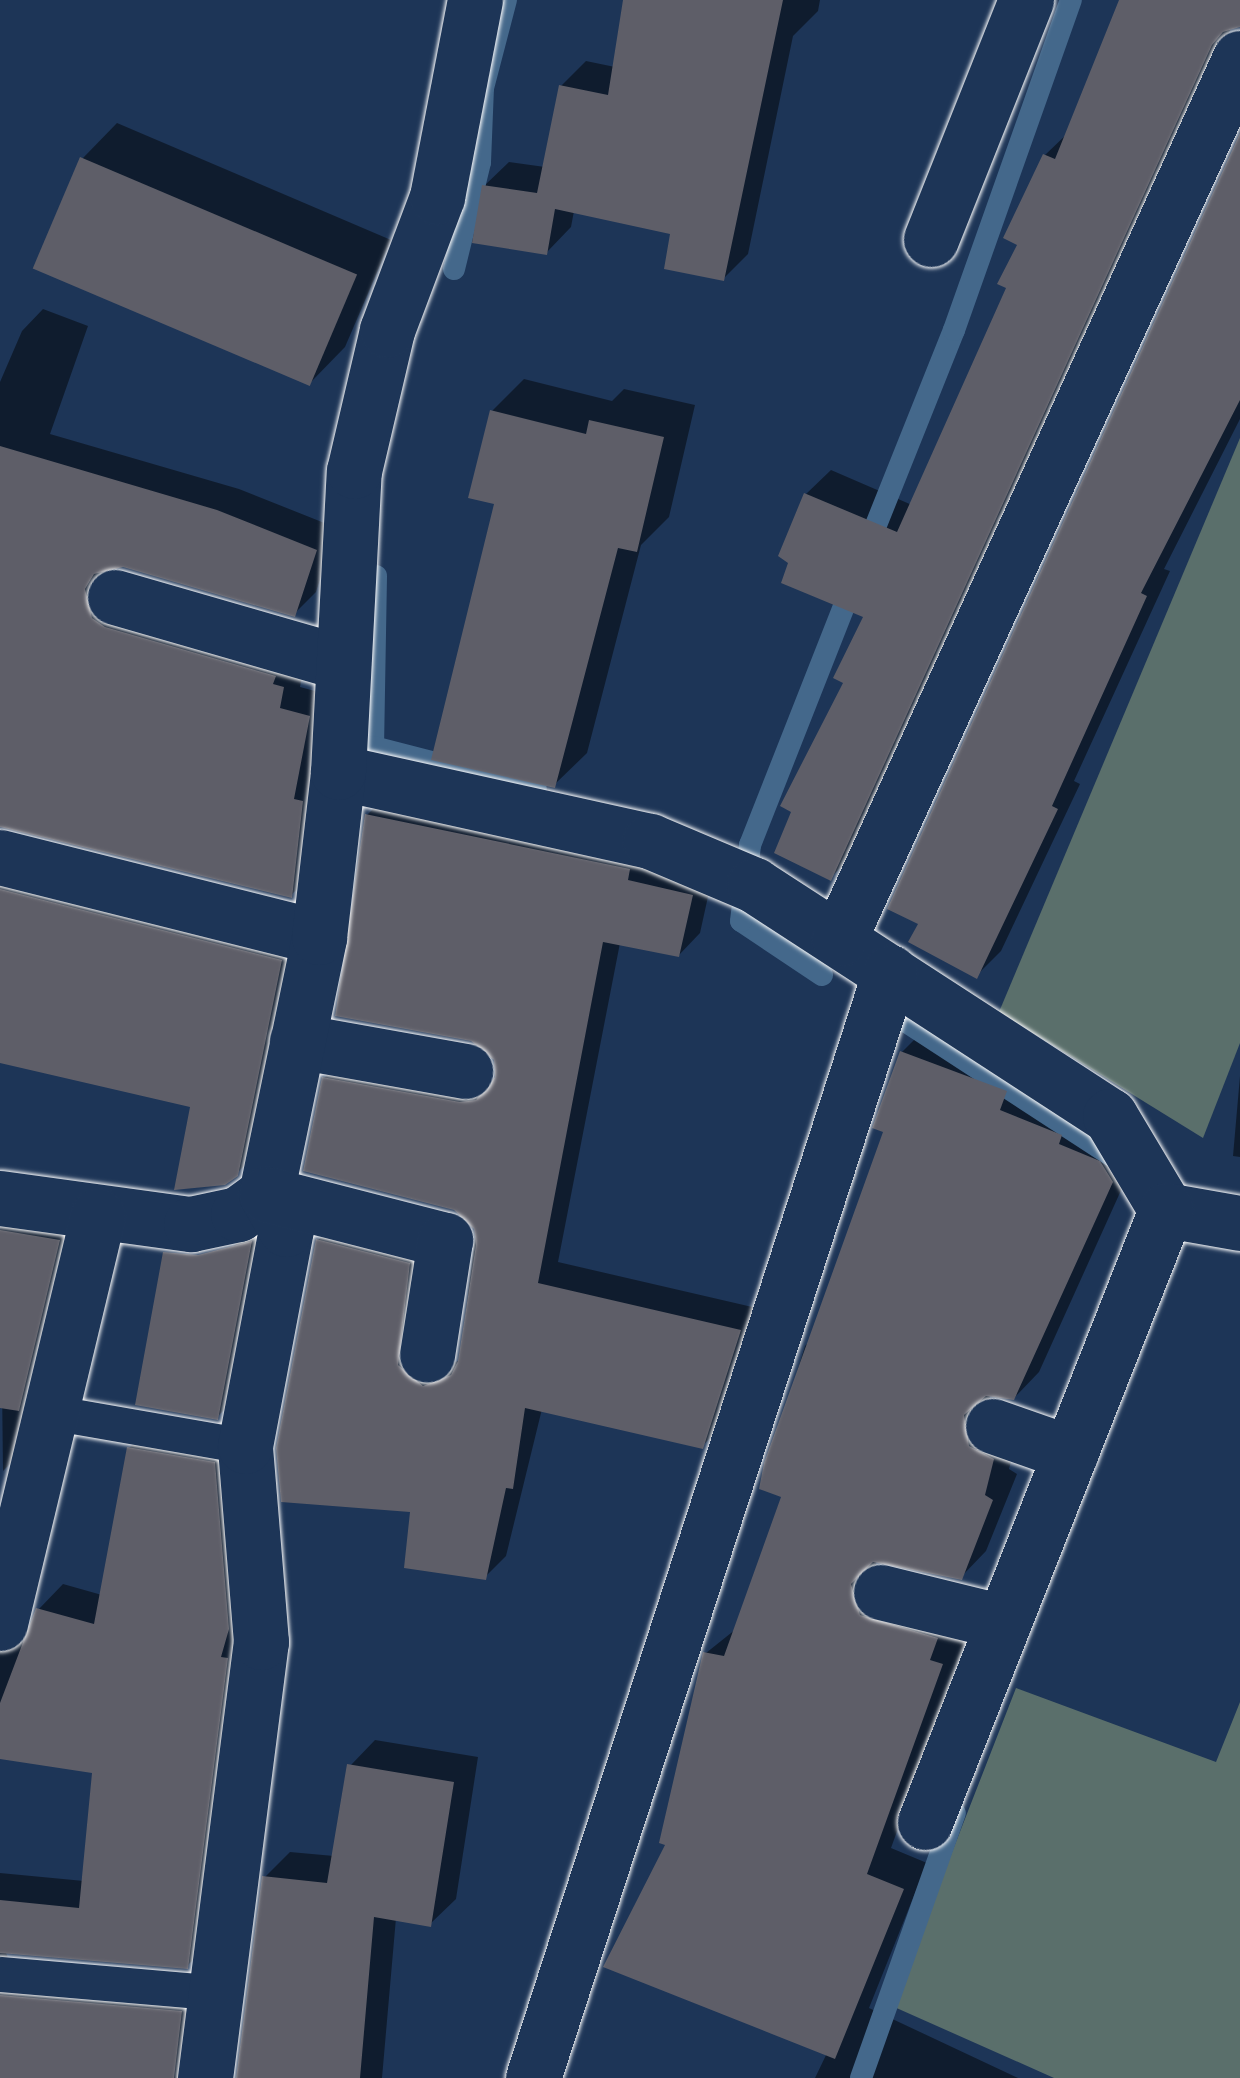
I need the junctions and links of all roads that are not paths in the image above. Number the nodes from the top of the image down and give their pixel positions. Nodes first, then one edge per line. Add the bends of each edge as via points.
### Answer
1 (475, 0) edge
2 (1026, 0) edge
3 (1240, 58) edge
4 (931, 239) dead end
5 (115, 597) dead end
6 (344, 663) junction
7 (338, 772) junction
8 (0, 856) edge
9 (318, 937) junction
10 (839, 938) junction
11 (890, 972) junction
12 (297, 1041) junction
13 (466, 1071) dead end
14 (266, 1194) junction
15 (0, 1198) edge
16 (1166, 1210) junction
17 (98, 1216) junction
18 (1240, 1222) edge
19 (427, 1355) dead end
20 (50, 1412) junction
21 (993, 1426) dead end
22 (245, 1446) junction
23 (1070, 1453) junction
24 (880, 1592) dead end
25 (0, 1622) edge
26 (1003, 1622) junction
27 (925, 1822) dead end
28 (0, 1974) edge
29 (211, 1992) junction
30 (205, 2078) edge
31 (533, 2078) edge

1 - 6 street via 437,197 387,330 354,471
2 - 4 street
3 - 10 street
5 - 6 street
6 - 7 street
7 - 9 street
7 - 10 street via 650,841 742,881
8 - 9 street
9 - 12 street
10 - 11 street
11 - 16 street via 1110,1116
11 - 31 street
12 - 13 street
12 - 14 street
14 - 17 street via 238,1214 191,1224
14 - 19 street via 445,1240
14 - 22 street via 286,1229
15 - 17 street
16 - 18 street
16 - 23 street
17 - 20 street
20 - 22 lane
20 - 25 street
21 - 23 street
22 - 29 street via 261,1642
23 - 26 street
24 - 26 street
26 - 27 street
28 - 29 lane
29 - 30 street

